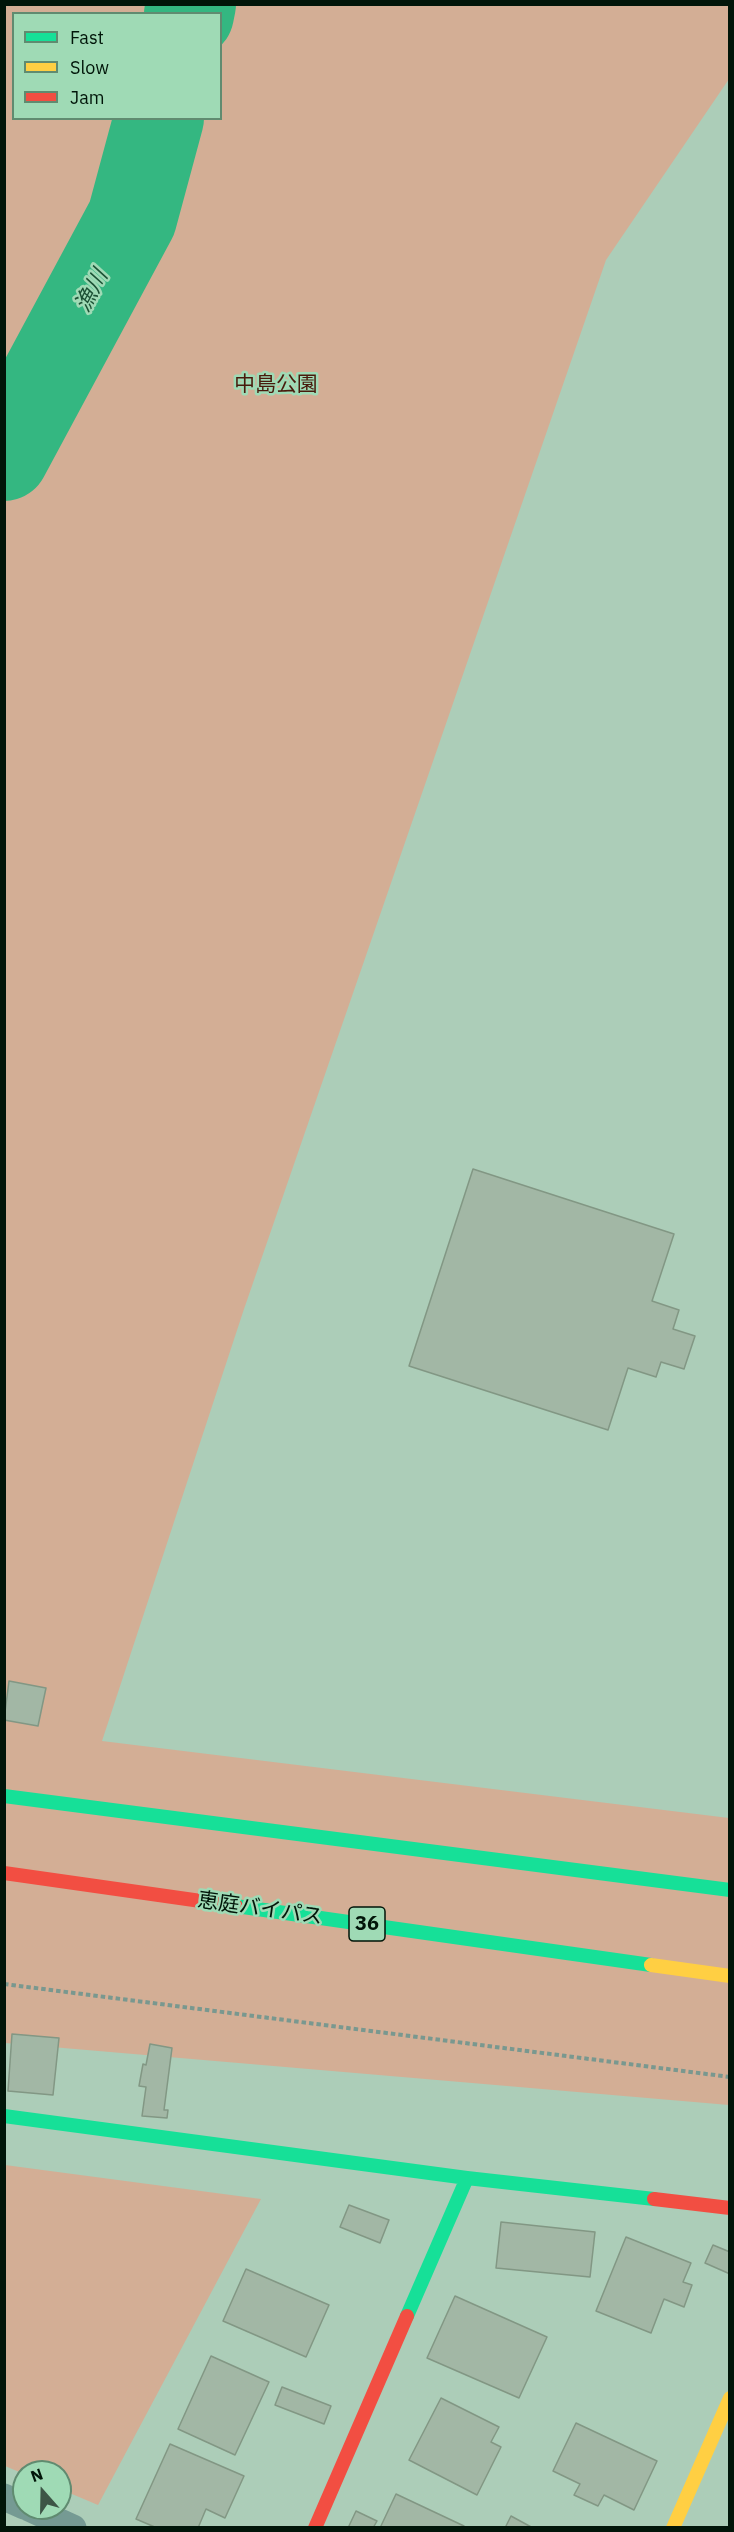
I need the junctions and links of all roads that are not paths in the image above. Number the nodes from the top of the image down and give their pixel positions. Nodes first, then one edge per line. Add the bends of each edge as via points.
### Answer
1 (4, 1796) edge
2 (4, 1873) edge
3 (729, 1890) edge
4 (729, 1976) edge
5 (4, 2116) edge
6 (467, 2178) junction
7 (729, 2208) edge
8 (729, 2398) edge
9 (54, 2520) edge
10 (72, 2528) edge
11 (315, 2528) edge
12 (673, 2528) edge

1 - 3 main road
2 - 4 main road, 恵庭バイパス / 36
5 - 6 main road
6 - 7 main road
6 - 11 main road
8 - 12 main road
9 - 10 lane

